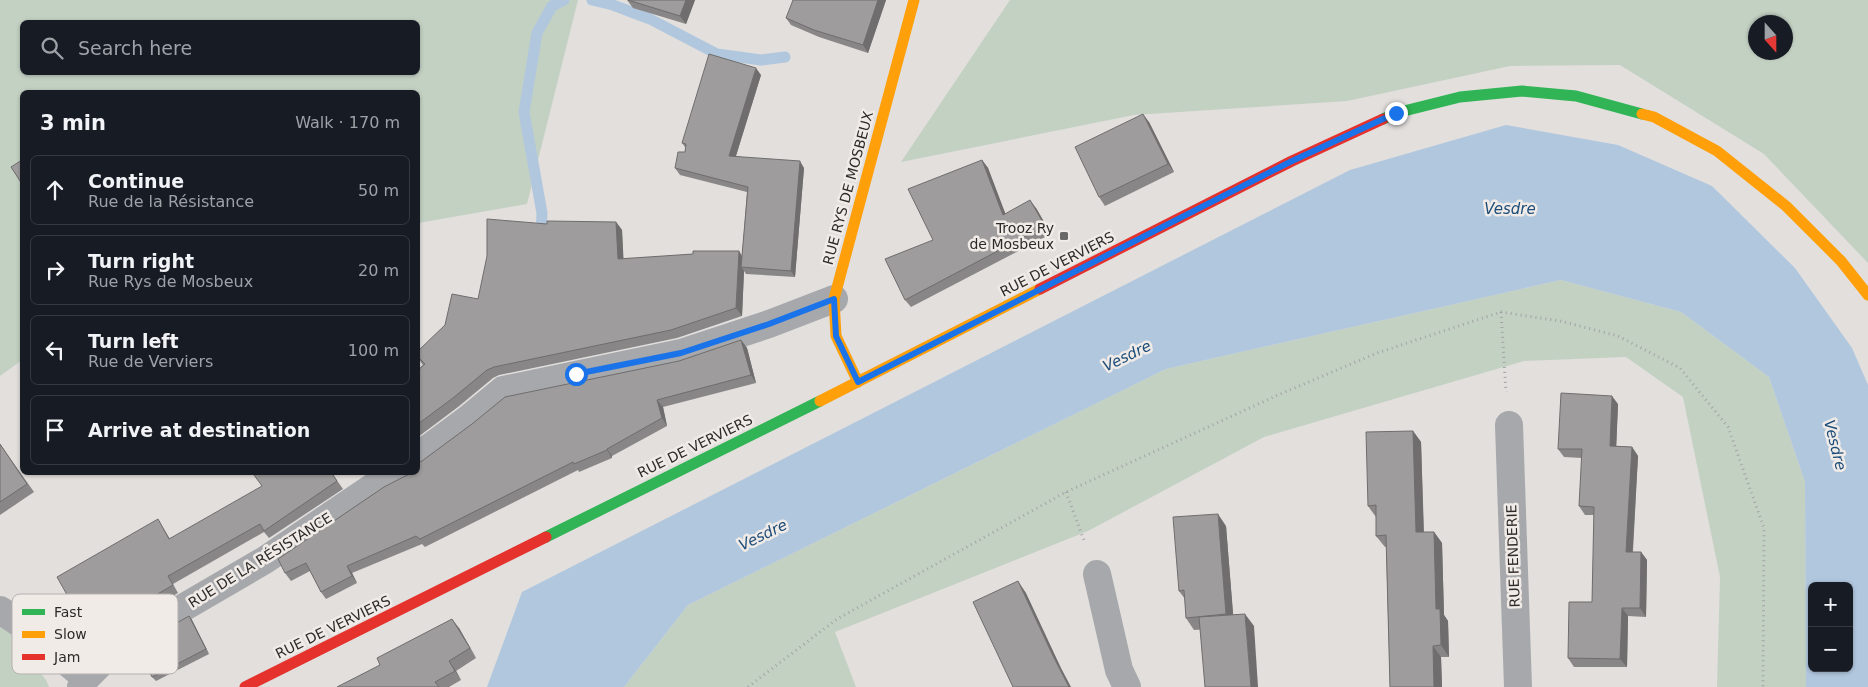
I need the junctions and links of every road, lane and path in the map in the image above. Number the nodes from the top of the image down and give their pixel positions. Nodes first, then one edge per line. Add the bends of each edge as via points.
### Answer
1 (914, 0) edge
2 (1868, 295) edge
3 (834, 299) junction
4 (1501, 312) junction
5 (858, 382) junction
6 (1509, 425) joint
7 (420, 455) edge
8 (391, 475) edge
9 (1066, 492) junction
10 (1097, 574) joint
11 (0, 610) edge
12 (178, 611) edge
13 (12, 618) edge
14 (245, 687) edge
15 (748, 687) edge
16 (1127, 687) edge
17 (1518, 687) edge
18 (1763, 687) edge

1 - 3 main road, RUE RYS DE MOSBEUX
2 - 5 main road, RUE DE VERVIERS via 1841,261 1786,206 1717,151 1654,117 1576,96 1522,91 1460,97 1396,113 1292,161
3 - 5 main road, RUE RYS DE MOSBEUX via 836,336
3 - 7 street via 681,353 514,388
4 - 6 path
4 - 9 path via 1376,353
4 - 18 path via 1560,321 1618,336 1680,368 1728,427 1764,528
5 - 14 main road, RUE DE VERVIERS
6 - 17 street, RUE FENDERIE
8 - 12 street, RUE DE LA RÉSISTANCE via 265,560
9 - 10 path
9 - 15 path via 837,619
10 - 16 street via 1119,670
11 - 13 street

